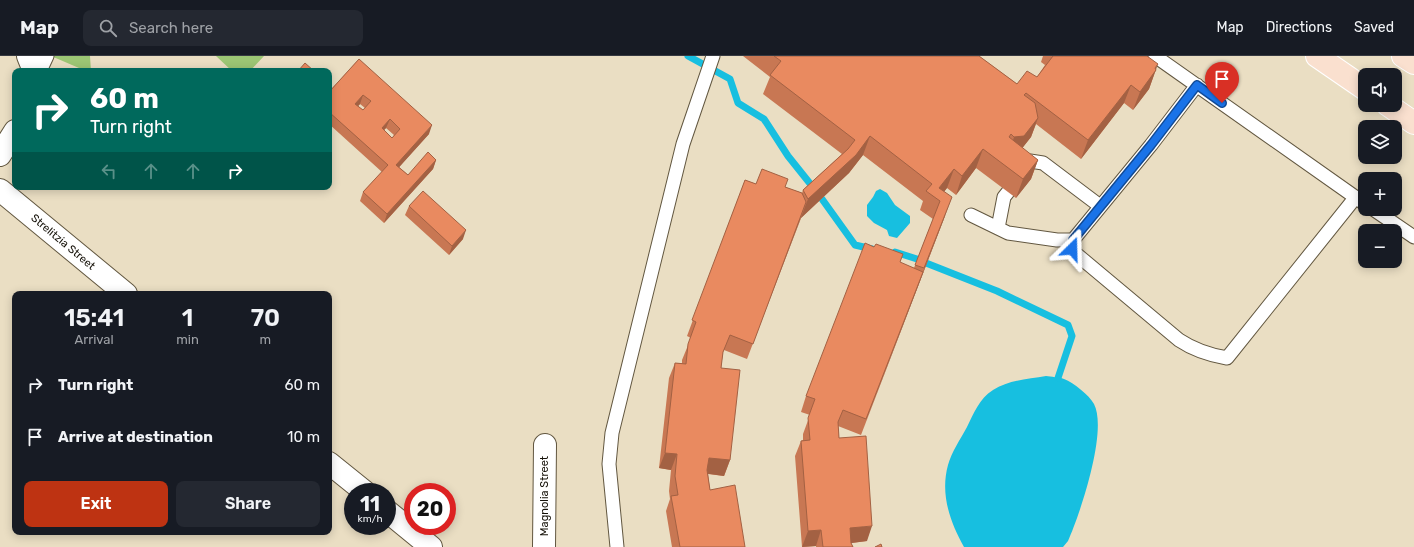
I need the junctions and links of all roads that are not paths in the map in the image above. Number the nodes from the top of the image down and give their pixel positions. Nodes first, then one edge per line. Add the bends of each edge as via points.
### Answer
1 (713, 56) edge
2 (1155, 56) edge
3 (1317, 56) edge
4 (1403, 56) edge
5 (1414, 63) edge
6 (1358, 84) edge
7 (1197, 85) junction
8 (1398, 112) edge
9 (1414, 123) edge
10 (12, 136) edge
11 (0, 154) edge
12 (1022, 172) edge
13 (0, 190) edge
14 (1008, 192) dead end
15 (1358, 200) edge
16 (1358, 203) edge
17 (1100, 206) junction
18 (971, 215) dead end
19 (1382, 216) edge
20 (998, 228) junction
21 (1414, 237) edge
22 (1073, 240) junction
23 (122, 291) edge
24 (545, 445) dead end
25 (332, 464) edge
26 (354, 483) edge
27 (396, 518) edge
28 (431, 547) edge
29 (544, 547) edge
30 (617, 547) edge

1 - 30 lane via 683,144 612,433 609,464
2 - 7 lane
3 - 6 main road
4 - 5 main road
7 - 15 lane
7 - 17 lane
8 - 9 main road
10 - 11 street
12 - 17 lane via 1030,161 1043,163
13 - 23 street, Strelitzia Street
14 - 20 lane via 1004,197
16 - 22 lane via 1227,358 1205,354 1179,340 1075,253
17 - 22 lane
18 - 20 lane
19 - 21 lane
20 - 22 lane via 1021,236
24 - 29 street, Magnolia Street
25 - 26 street
27 - 28 street

